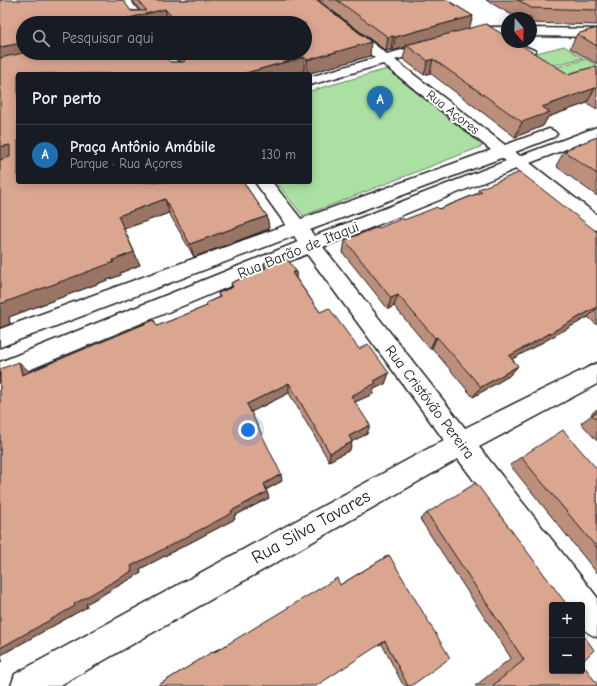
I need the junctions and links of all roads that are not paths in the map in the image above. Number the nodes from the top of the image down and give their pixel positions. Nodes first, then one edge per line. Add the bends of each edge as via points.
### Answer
1 (124, 0) edge
2 (308, 0) edge
3 (137, 16) edge
4 (537, 32) edge
5 (597, 33) edge
6 (501, 34) edge
7 (457, 38) edge
8 (442, 43) edge
9 (521, 48) edge
10 (532, 51) edge
11 (384, 59) junction
12 (169, 60) edge
13 (178, 72) edge
14 (312, 80) edge
15 (597, 117) edge
16 (597, 132) edge
17 (510, 156) junction
18 (265, 184) edge
19 (597, 224) edge
20 (298, 227) junction
21 (311, 245) junction
22 (118, 294) junction
23 (128, 320) junction
24 (0, 338) edge
25 (0, 372) edge
26 (597, 373) edge
27 (462, 443) junction
28 (597, 622) edge
29 (27, 686) edge

1 - 3 street
2 - 11 street, Rua Açores
4 - 5 street
6 - 7 street via 483,31
8 - 11 street
9 - 10 lane
11 - 14 street
11 - 17 street, Rua Açores
12 - 13 street
15 - 17 street, Rua Barão de Itaqui
16 - 17 street, Rua Barão de Itaqui
17 - 19 street, Rua Açores
17 - 20 street, Rua Barão de Itaqui
17 - 21 street, Rua Barão de Itaqui
18 - 20 street, Rua Cristóvão Pereira
20 - 21 street, Rua Cristóvão Pereira
20 - 22 street, Rua Barão de Itaqui
21 - 23 street, Rua Barão de Itaqui
21 - 27 street, Rua Cristóvão Pereira
22 - 23 street
22 - 24 street, Rua Barão de Itaqui
23 - 25 street, Rua Barão de Itaqui
26 - 27 street, Rua Silva Tavares
27 - 28 street, Rua Cristóvão Pereira
27 - 29 street, Rua Silva Tavares

